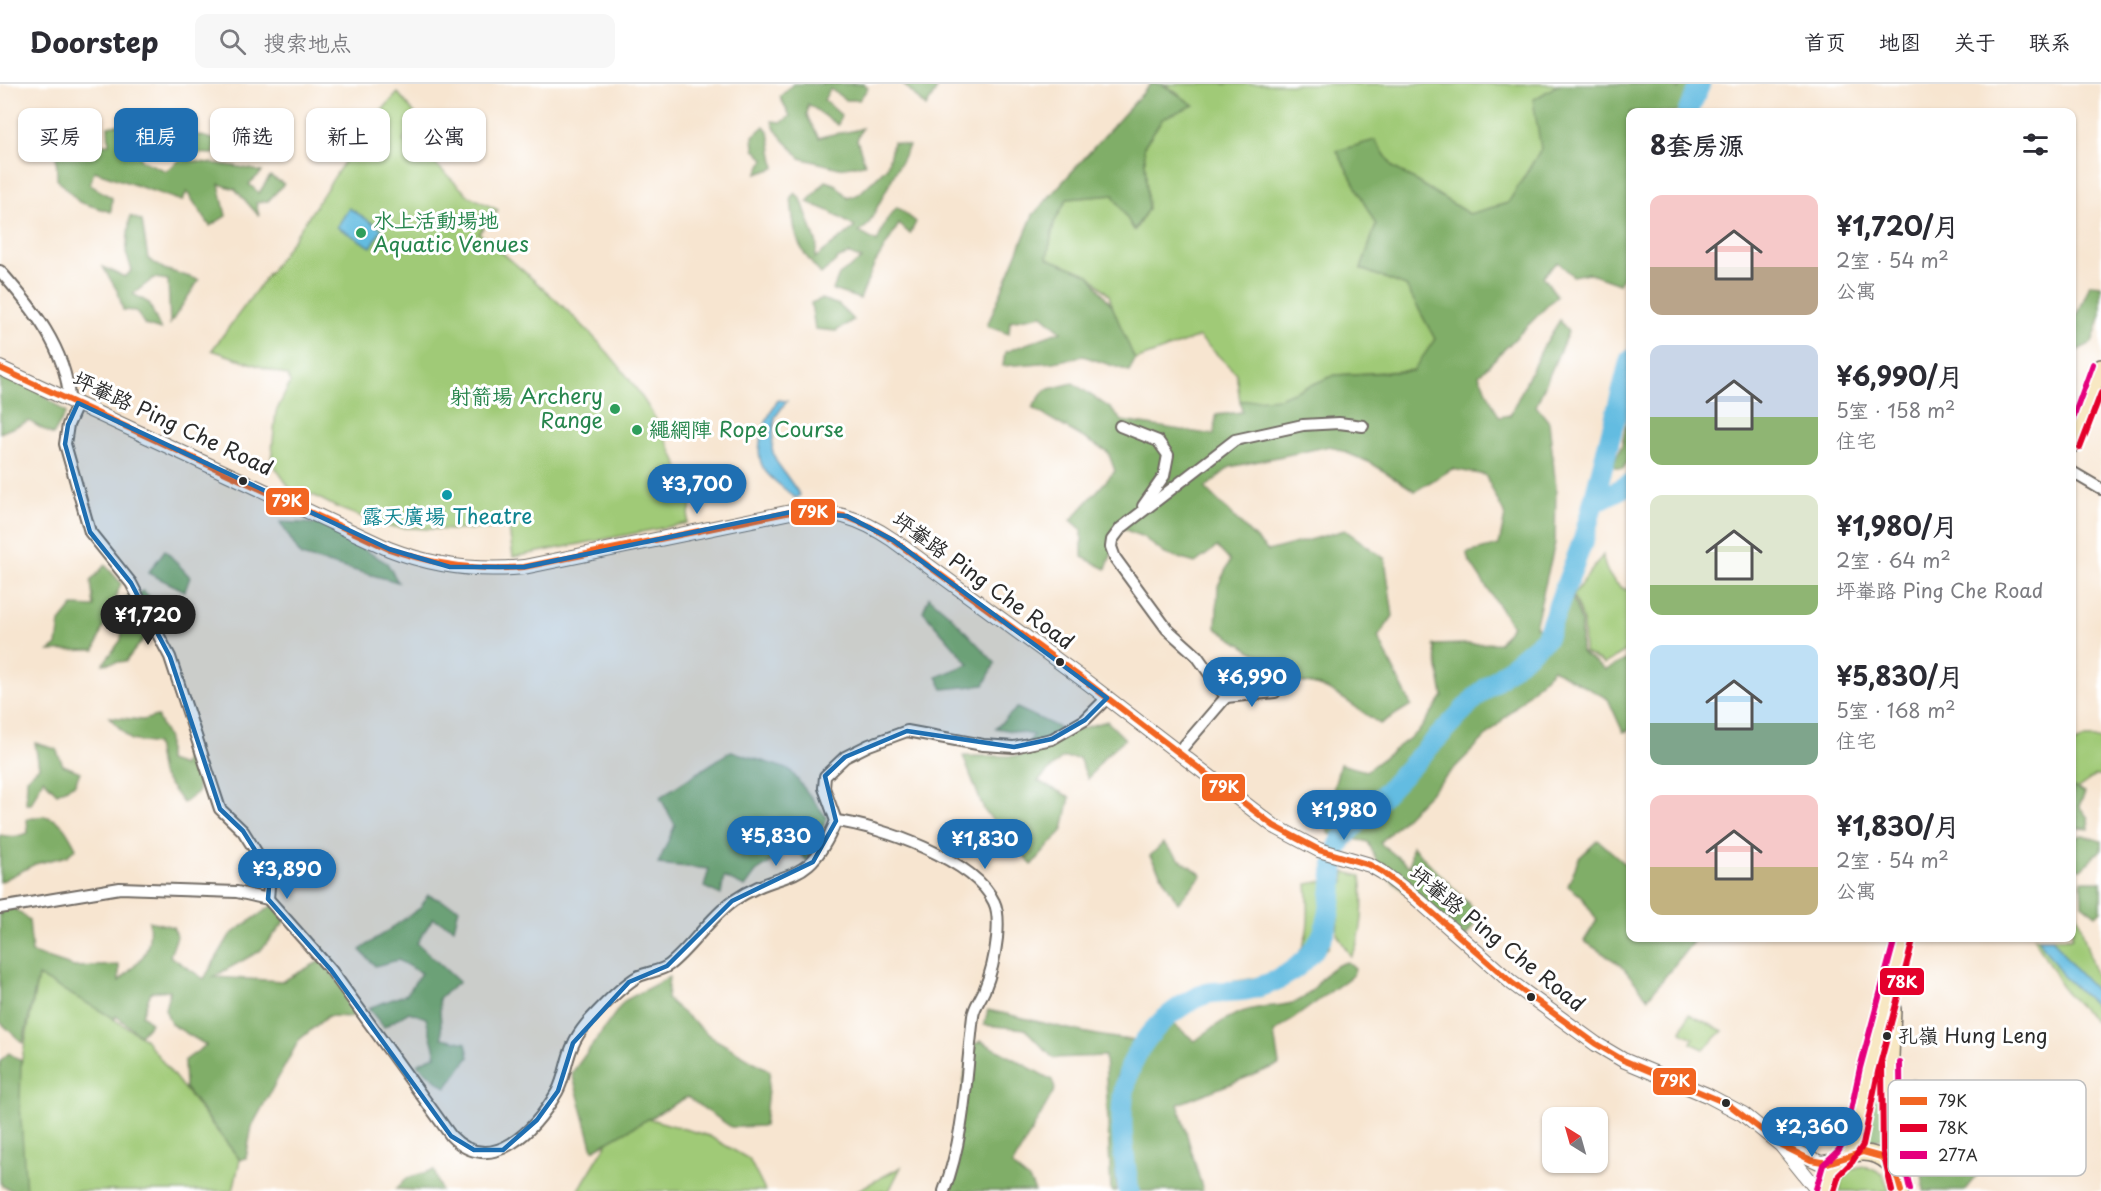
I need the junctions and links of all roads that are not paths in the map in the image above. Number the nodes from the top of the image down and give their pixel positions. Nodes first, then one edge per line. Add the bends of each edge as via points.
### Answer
1 (0, 270) edge
2 (2101, 367) edge
3 (0, 368) edge
4 (74, 401) junction
5 (1120, 426) dead end
6 (1363, 426) dead end
7 (2076, 434) edge
8 (2076, 474) edge
9 (2101, 489) edge
10 (1135, 516) junction
11 (1275, 692) dead end
12 (1226, 697) junction
13 (1107, 698) junction
14 (1178, 753) junction
15 (836, 820) junction
16 (268, 899) junction
17 (0, 908) edge
18 (1903, 942) edge
19 (1894, 982) junction
20 (1890, 1080) edge
21 (1781, 1145) junction
22 (1843, 1158) junction
23 (1888, 1163) edge
24 (1898, 1176) edge
25 (944, 1191) edge
26 (1818, 1191) edge
27 (1826, 1191) edge
28 (1900, 1191) edge

1 - 4 street via 24,299 61,358
2 - 7 main road
3 - 4 street, 坪輋路 Ping Che Road
4 - 13 street, 坪輋路 Ping Che Road via 389,549 450,567 524,567 791,512 847,516 892,540
4 - 16 street via 65,444 90,532 131,583 170,657 220,809 243,831 270,873
5 - 10 street via 1158,441 1168,455 1164,476
6 - 10 street via 1303,425 1234,440
8 - 9 street
10 - 12 street via 1115,536 1111,547 1115,558 1167,629 1197,656
11 - 12 street
12 - 14 street
13 - 14 street, 坪輋路 Ping Che Road
13 - 15 street via 1085,720 1052,739 1014,747 907,731 869,745 845,757 825,777 824,788
14 - 21 street, 坪輋路 Ping Che Road via 1274,826 1319,850 1382,872 1512,983 1596,1044 1623,1060 1728,1104
15 - 16 street via 828,841 801,872 732,902 667,966 629,982 604,1005 573,1043 558,1091 537,1120 503,1150 487,1153 460,1145 451,1136 331,970
15 - 25 street via 886,831 953,862 985,890 997,910 993,965 973,1011 964,1103
16 - 17 street via 237,892 120,888
18 - 19 main road
19 - 20 main road
19 - 22 main road via 1854,1142
21 - 22 street via 1821,1163
21 - 26 street, 坪輋路 Ping Che Road
22 - 23 main road via 1863,1152
22 - 27 main road via 1829,1174
24 - 28 main road

